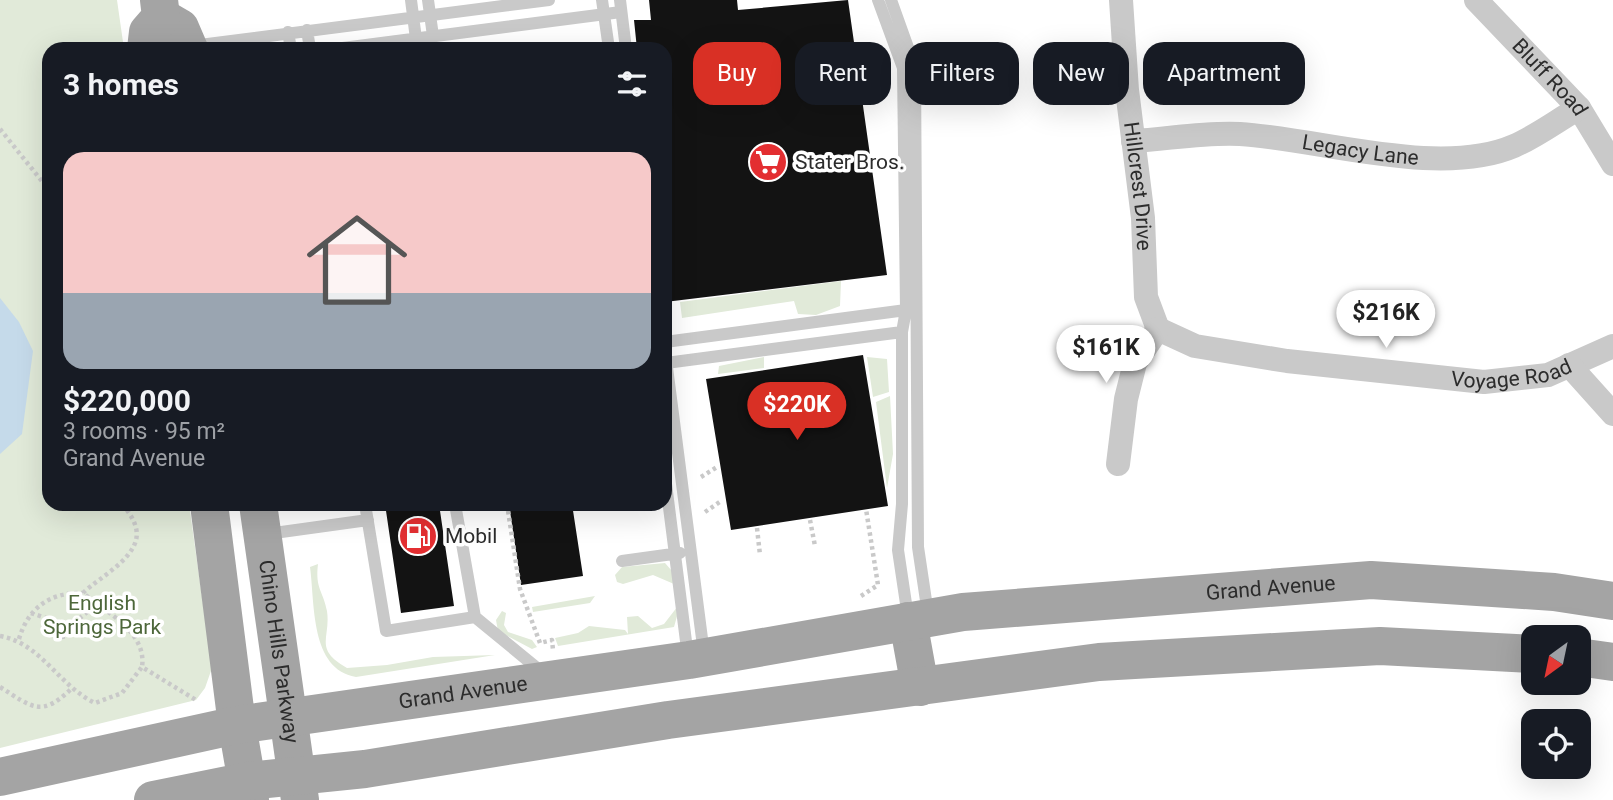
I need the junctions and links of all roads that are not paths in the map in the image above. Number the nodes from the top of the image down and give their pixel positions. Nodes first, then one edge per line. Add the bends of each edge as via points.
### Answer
1 (411, 0) edge
2 (428, 0) edge
3 (549, 0) edge
4 (602, 0) edge
5 (878, 0) edge
6 (891, 0) edge
7 (1121, 0) edge
8 (1476, 0) edge
9 (620, 6) edge
10 (430, 15) junction
11 (604, 15) junction
12 (413, 16) junction
13 (307, 30) junction
14 (288, 32) junction
15 (169, 35) edge
16 (433, 36) junction
17 (416, 38) junction
18 (290, 42) edge
19 (309, 42) edge
20 (387, 42) edge
21 (608, 42) edge
22 (625, 42) edge
23 (1579, 108) junction
24 (1133, 141) junction
25 (1613, 164) edge
26 (906, 310) junction
27 (1158, 329) junction
28 (902, 332) junction
29 (672, 341) edge
30 (1613, 346) edge
31 (672, 357) edge
32 (1569, 365) junction
33 (672, 404) edge
34 (1613, 414) edge
35 (1118, 464) dead end
36 (209, 511) edge
37 (366, 511) edge
38 (456, 511) edge
39 (669, 511) edge
40 (260, 520) edge
41 (368, 520) junction
42 (691, 551) junction
43 (675, 554) junction
44 (622, 561) dead end
45 (1613, 601) edge
46 (475, 617) junction
47 (918, 619) junction
48 (1521, 653) edge
49 (696, 659) junction
50 (1591, 659) edge
51 (1613, 662) edge
52 (553, 665) junction
53 (930, 686) junction
54 (288, 719) junction
55 (237, 726) junction
56 (0, 777) edge
57 (298, 788) edge
58 (248, 791) edge
59 (153, 800) edge

1 - 12 lane
2 - 10 lane
3 - 10 lane
4 - 11 lane
5 - 26 lane via 903,68
6 - 47 lane via 915,67
7 - 24 street, Hillcrest Drive
8 - 23 street, Bluff Road
9 - 11 lane
9 - 22 lane
10 - 12 lane
10 - 16 lane
11 - 16 lane
11 - 21 lane
12 - 13 lane
12 - 17 lane
13 - 14 lane
13 - 19 lane
14 - 15 lane
14 - 18 lane
16 - 17 lane
17 - 20 lane
23 - 24 street, Legacy Lane via 1513,146 1451,159 1237,134
23 - 25 street, Bluff Road
24 - 27 street, Hillcrest Drive via 1143,218 1146,297
26 - 28 lane
26 - 29 lane
27 - 32 street, Voyage Road via 1195,346 1484,383 1548,375
27 - 35 street via 1135,363
28 - 31 lane
28 - 47 lane via 898,550
30 - 32 street, Voyage Road
32 - 34 street
33 - 42 lane
36 - 55 main road
37 - 41 lane
38 - 46 lane
39 - 43 lane
40 - 41 lane
40 - 54 main road, Chino Hills Parkway
41 - 46 lane via 386,631
42 - 43 lane
42 - 49 lane
43 - 44 lane
43 - 49 lane
45 - 47 main road, Grand Avenue via 1554,592 1371,580
46 - 52 lane
47 - 49 main road, Grand Avenue
47 - 53 main road
48 - 53 main road via 1380,646 1100,662
49 - 52 main road, Grand Avenue
50 - 51 main road
52 - 54 main road, Grand Avenue
53 - 57 main road via 668,720 365,769
54 - 55 main road, Grand Avenue
54 - 57 main road, Chino Hills Parkway
55 - 56 main road, Grand Avenue
55 - 58 main road
57 - 58 main road
58 - 59 main road

